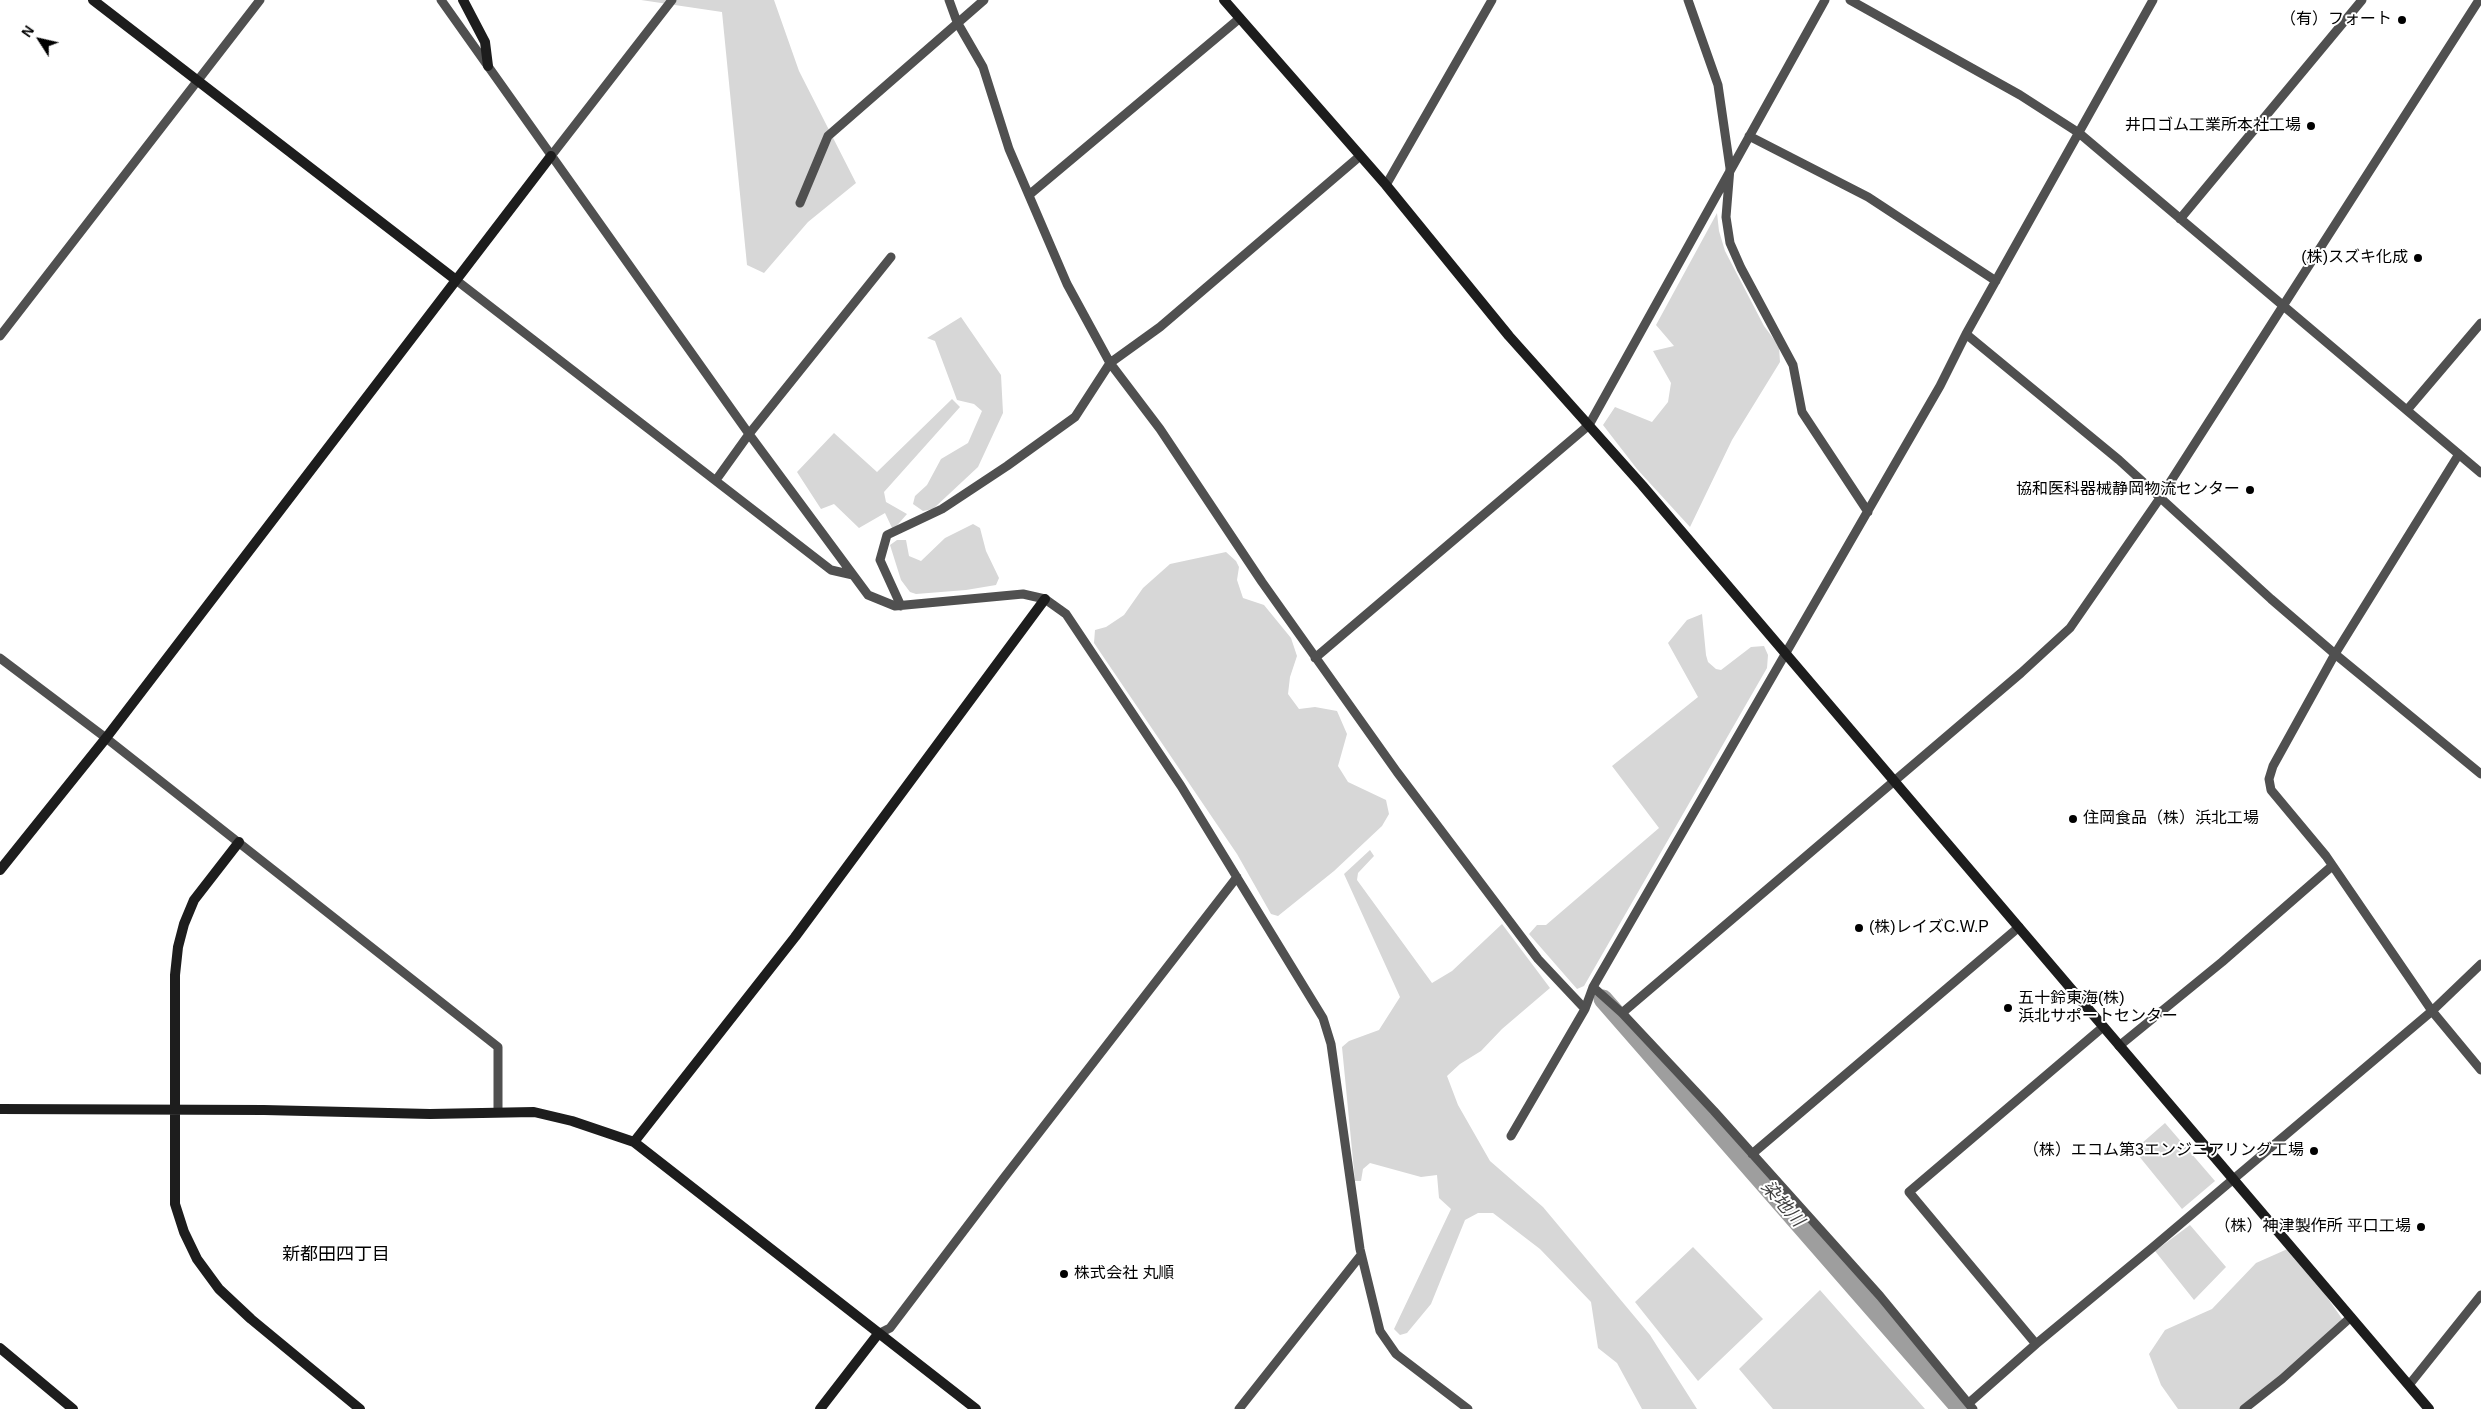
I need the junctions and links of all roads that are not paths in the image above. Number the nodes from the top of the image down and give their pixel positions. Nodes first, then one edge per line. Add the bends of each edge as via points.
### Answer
1 (93, 0) edge
2 (260, 0) edge
3 (441, 0) edge
4 (463, 0) edge
5 (672, 0) edge
6 (949, 0) edge
7 (984, 0) edge
8 (1224, 0) edge
9 (1492, 0) edge
10 (1688, 0) edge
11 (1825, 0) edge
12 (1850, 0) edge
13 (2152, 0) edge
14 (2362, 0) edge
15 (2479, 0) edge
16 (1240, 18) junction
17 (958, 22) junction
18 (488, 66) junction
19 (198, 81) junction
20 (2079, 133) junction
21 (1748, 136) junction
22 (551, 156) junction
23 (1360, 156) junction
24 (1730, 168) junction
25 (1386, 185) junction
26 (1029, 195) junction
27 (800, 203) dead end
28 (2180, 219) junction
29 (891, 257) dead end
30 (456, 280) junction
31 (1996, 281) junction
32 (2283, 307) junction
33 (2481, 323) edge
34 (1966, 334) junction
35 (0, 336) edge
36 (1110, 364) junction
37 (2407, 410) junction
38 (1589, 425) junction
39 (749, 434) junction
40 (2459, 454) junction
41 (2481, 473) edge
42 (716, 480) junction
43 (2160, 498) junction
44 (1868, 512) junction
45 (853, 575) junction
46 (1046, 600) junction
47 (901, 606) junction
48 (2335, 654) junction
49 (1785, 655) junction
50 (0, 658) edge
51 (1315, 658) junction
52 (106, 738) junction
53 (2481, 774) edge
54 (1894, 782) junction
55 (239, 842) junction
56 (2332, 866) junction
57 (0, 870) edge
58 (1237, 876) junction
59 (2019, 927) junction
60 (2481, 964) edge
61 (1593, 987) junction
62 (1585, 1009) junction
63 (2432, 1011) junction
64 (1622, 1014) junction
65 (2103, 1027) junction
66 (2119, 1046) junction
67 (2481, 1070) edge
68 (0, 1108) edge
69 (175, 1110) junction
70 (498, 1112) junction
71 (1511, 1136) dead end
72 (634, 1142) junction
73 (1752, 1154) junction
74 (2233, 1179) junction
75 (1361, 1255) junction
76 (2481, 1295) edge
77 (2351, 1317) junction
78 (878, 1334) junction
79 (2036, 1344) junction
80 (0, 1348) edge
81 (2409, 1385) junction
82 (1971, 1406) edge
83 (73, 1409) edge
84 (360, 1409) edge
85 (820, 1409) edge
86 (976, 1409) edge
87 (1239, 1409) edge
88 (1468, 1409) edge
89 (2244, 1409) edge
90 (2429, 1409) edge

1 - 19 street
2 - 19 street
3 - 18 street
4 - 18 street via 485,42
5 - 22 street
6 - 17 street
7 - 17 street
8 - 16 street
9 - 25 street
10 - 24 street via 1718,85
11 - 21 street
12 - 20 street via 2020,95
13 - 20 street
14 - 28 street
15 - 32 street
16 - 23 street
16 - 26 street
17 - 26 street via 983,68 1009,149
17 - 27 street via 828,136
18 - 22 street
19 - 30 street
19 - 35 street
20 - 28 street
20 - 31 street
21 - 24 street
21 - 31 street via 1868,197
22 - 30 street
22 - 39 street
23 - 25 street
23 - 36 street via 1160,327
24 - 38 street
24 - 44 street via 1726,217 1730,243 1793,364 1802,412
25 - 38 street via 1509,336
26 - 36 street via 1067,284
28 - 32 street
29 - 39 street
30 - 42 street
30 - 52 street
31 - 34 street
32 - 37 street
32 - 43 street
33 - 37 street
34 - 43 street via 2112,454
34 - 44 street
36 - 47 street via 1075,417 942,509 887,535 880,560
36 - 51 street via 1198,484
37 - 40 street
38 - 49 street
38 - 51 street
39 - 42 street
39 - 45 street
40 - 41 street
40 - 48 street
42 - 45 street via 831,570
43 - 48 street
43 - 54 street via 2070,628
44 - 49 street
45 - 47 street via 868,595 881,602
46 - 47 street via 1023,594
46 - 58 street via 1066,614
46 - 72 street via 795,937
48 - 53 street
48 - 56 street via 2273,766 2269,779 2271,790
49 - 54 street
49 - 61 street
50 - 52 street
51 - 62 street via 1538,958
52 - 55 street
52 - 57 street
54 - 59 street
54 - 64 street
55 - 69 street via 194,900 178,947
55 - 70 street via 498,1047
56 - 63 street
56 - 66 street
58 - 75 street via 1323,1018 1331,1044
58 - 78 street via 890,1328
59 - 65 street
59 - 73 street
60 - 63 street
61 - 62 street
61 - 64 street
62 - 71 street
63 - 67 street
63 - 74 street
64 - 73 street
65 - 66 street
65 - 79 street via 1909,1192
66 - 74 street
68 - 69 street
69 - 70 street
69 - 84 street via 175,1204 197,1258 219,1289 251,1319
70 - 72 street via 534,1112
72 - 78 street
73 - 82 street via 1880,1296
74 - 77 street
74 - 79 street
75 - 87 street
75 - 88 street via 1380,1331 1388,1344 1396,1354
76 - 81 street
77 - 81 street
77 - 89 street
78 - 85 street
78 - 86 street
79 - 82 street
80 - 83 street
81 - 90 street

